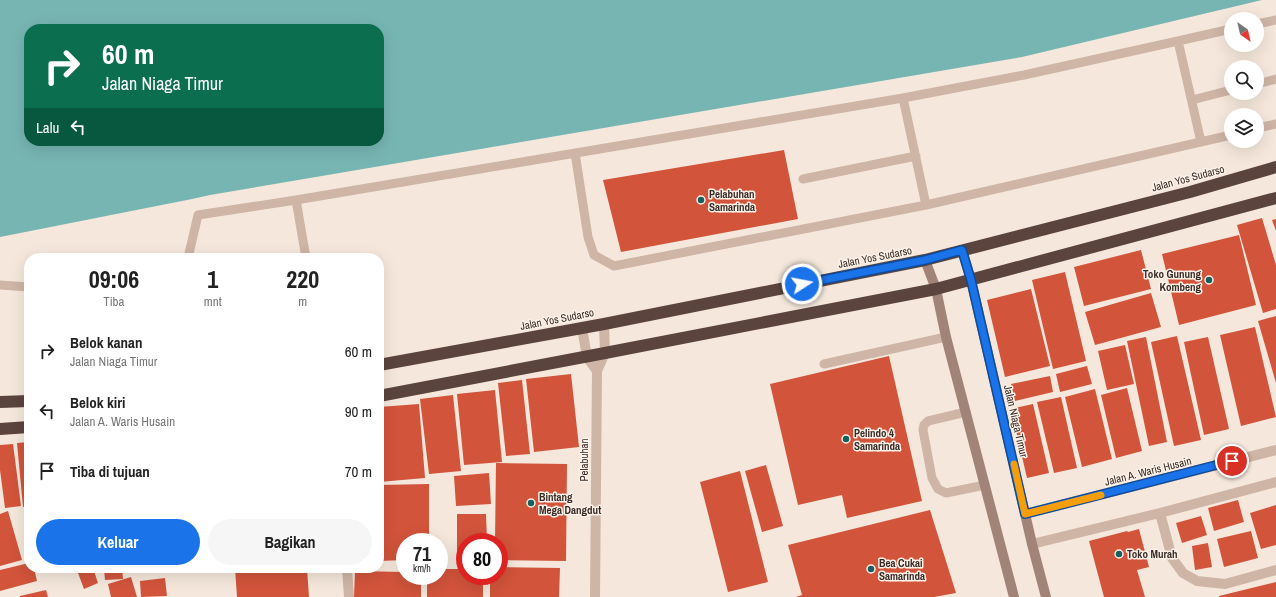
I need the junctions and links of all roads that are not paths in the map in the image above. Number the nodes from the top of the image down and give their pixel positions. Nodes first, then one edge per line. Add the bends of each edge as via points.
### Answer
1 (1276, 20) edge
2 (1264, 23) edge
3 (1224, 31) edge
4 (1178, 41) junction
5 (1276, 79) edge
6 (1264, 82) edge
7 (1224, 92) edge
8 (903, 98) junction
9 (1192, 100) junction
10 (1276, 124) edge
11 (1264, 127) edge
12 (1224, 137) edge
13 (1200, 142) junction
14 (575, 153) junction
15 (916, 156) junction
16 (1276, 167) edge
17 (803, 179) dead end
18 (1276, 198) edge
19 (296, 200) junction
20 (926, 205) junction
21 (962, 250) junction
22 (189, 253) edge
23 (305, 253) edge
24 (925, 260) junction
25 (971, 280) junction
26 (0, 285) edge
27 (24, 287) edge
28 (936, 288) junction
29 (604, 324) junction
30 (582, 328) junction
31 (946, 337) junction
32 (605, 353) junction
33 (587, 357) junction
34 (384, 364) edge
35 (824, 364) dead end
36 (597, 371) junction
37 (384, 395) edge
38 (24, 401) edge
39 (0, 402) edge
40 (966, 412) junction
41 (24, 427) edge
42 (0, 429) edge
43 (1276, 450) edge
44 (1276, 482) edge
45 (985, 485) junction
46 (1160, 513) junction
47 (1025, 514) junction
48 (1032, 544) junction
49 (1276, 570) edge
50 (347, 573) edge
51 (349, 597) edge
52 (595, 597) edge
53 (1014, 597) edge
54 (1046, 597) edge

1 - 2 lane
3 - 4 lane
4 - 8 lane via 1024,75
4 - 9 lane
5 - 6 lane
7 - 9 lane
8 - 14 lane
8 - 15 lane
9 - 13 lane
10 - 11 lane
12 - 13 lane
13 - 20 lane
14 - 19 lane
14 - 20 lane via 588,237 594,255 614,266
15 - 17 lane
15 - 20 lane
16 - 21 highway, Jalan Yos Sudarso via 1182,194
18 - 25 highway
19 - 22 lane via 198,215
19 - 23 lane
21 - 24 highway, Jalan Yos Sudarso
21 - 25 main road, Jalan Niaga Timur
24 - 28 main road
24 - 29 highway, Jalan Yos Sudarso
25 - 28 highway
25 - 47 main road, Jalan Niaga Timur
26 - 27 lane
28 - 31 main road
28 - 32 highway
29 - 30 highway, Jalan Yos Sudarso
29 - 32 street, Pelabuhan
30 - 33 street
30 - 34 highway, Jalan Yos Sudarso
31 - 35 lane
31 - 40 main road
32 - 33 highway
32 - 36 street, Pelabuhan
33 - 36 street
33 - 37 highway
36 - 52 street, Pelabuhan
38 - 39 highway
40 - 45 main road
40 - 45 lane via 928,421 924,425 932,478 938,489 946,493
41 - 42 highway
43 - 47 street, Jalan A. Waris Husain
44 - 46 street
45 - 53 main road
46 - 48 street
46 - 49 street via 1172,558 1183,572 1197,581 1225,584
47 - 48 main road, Jalan Niaga Timur
48 - 54 main road, Jalan Niaga Timur
50 - 51 street

